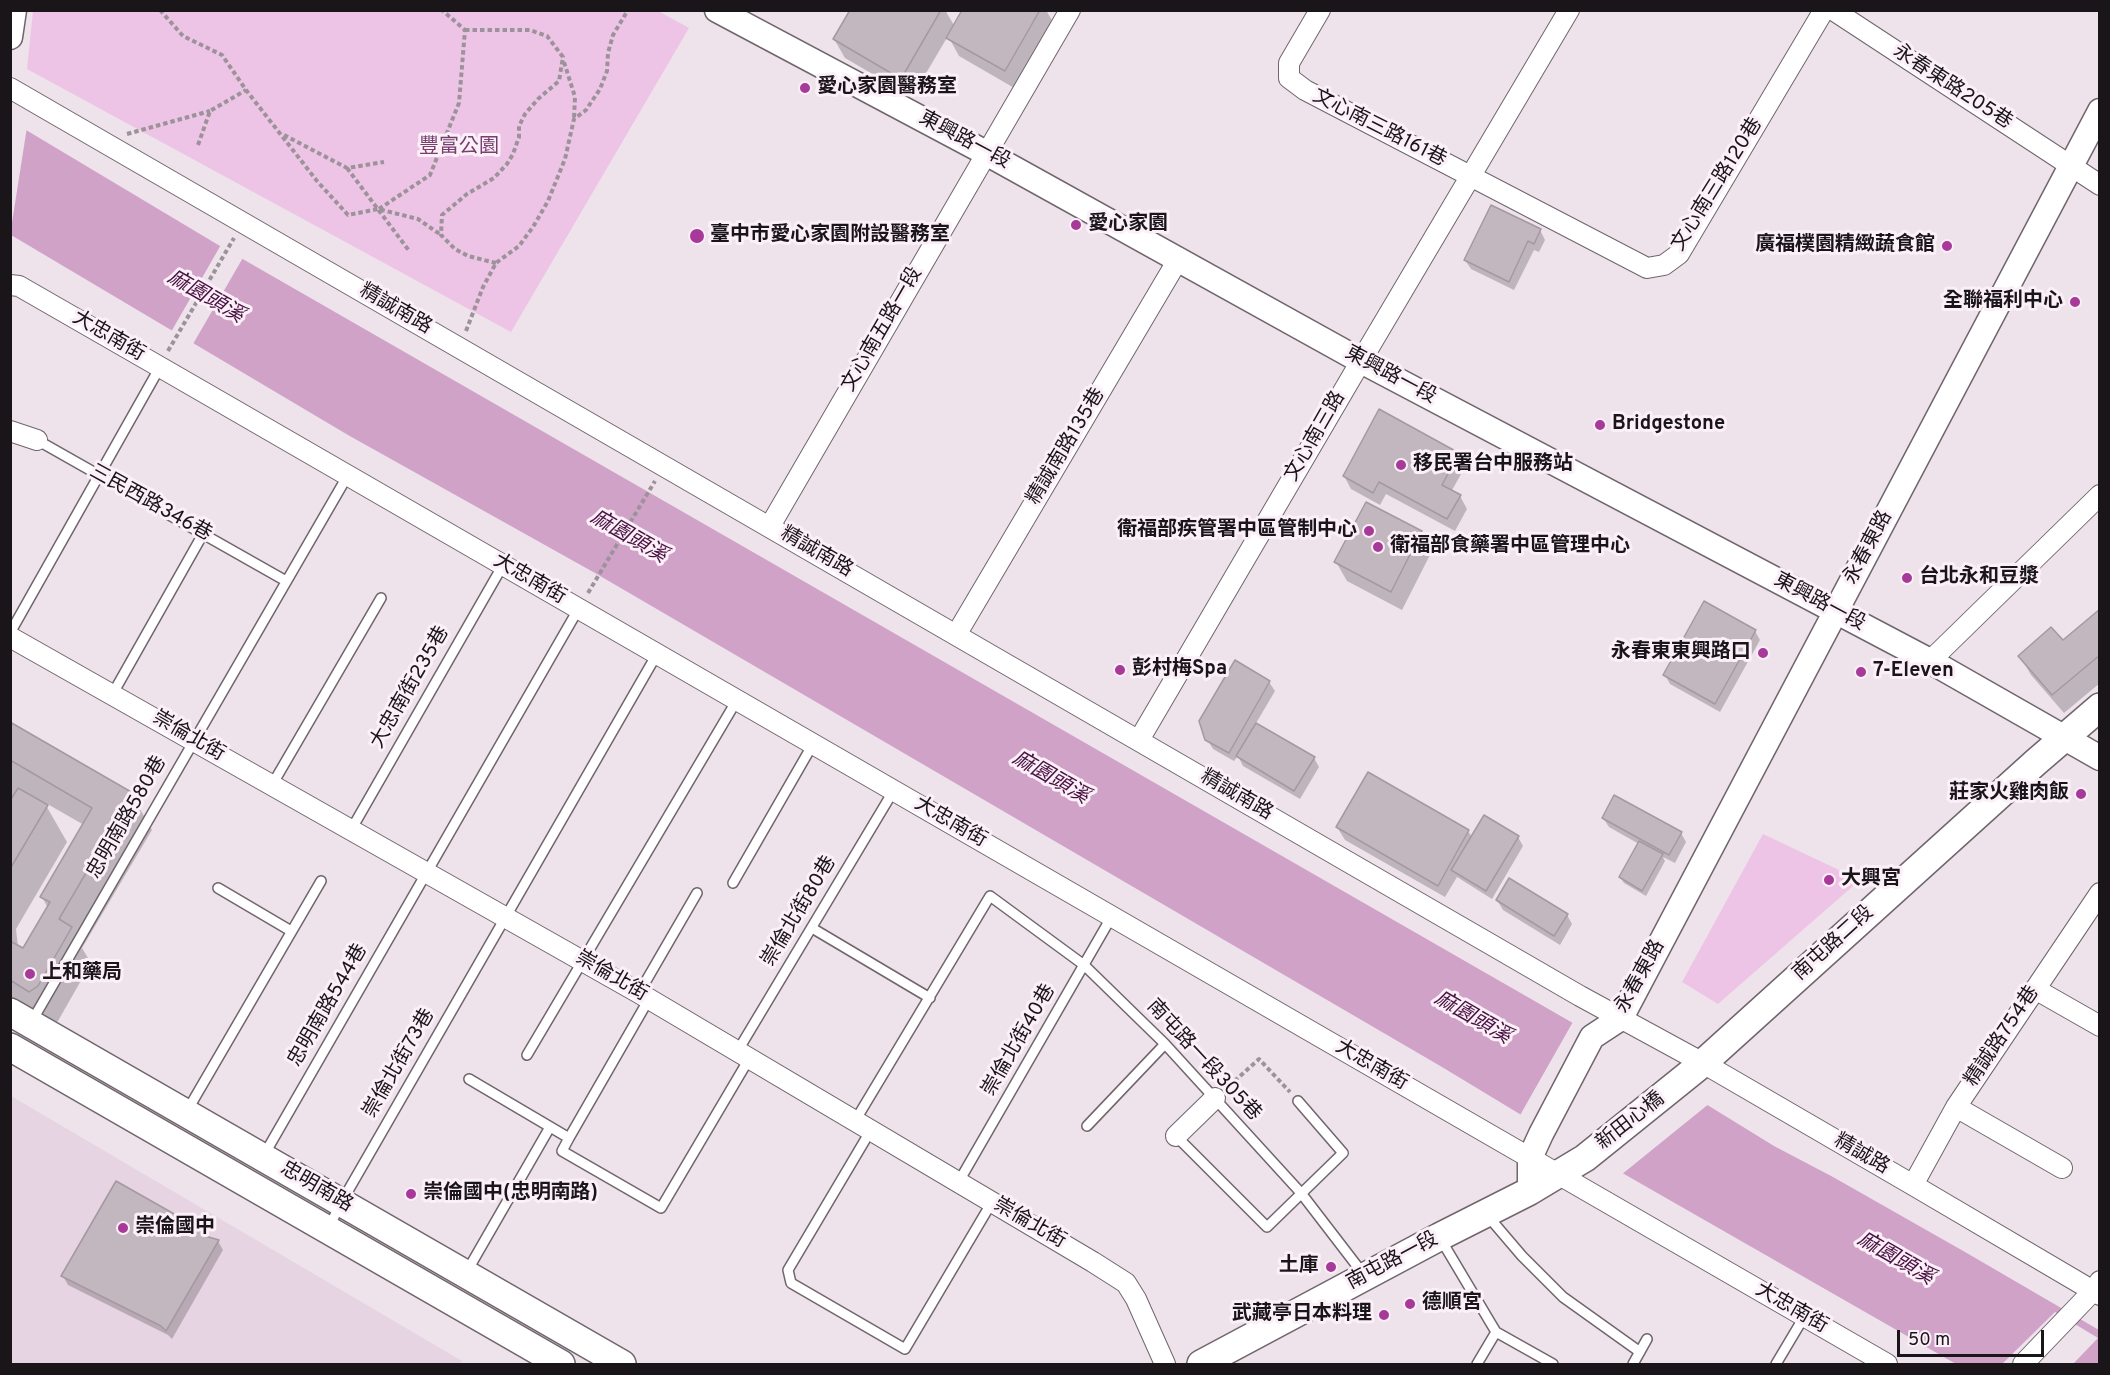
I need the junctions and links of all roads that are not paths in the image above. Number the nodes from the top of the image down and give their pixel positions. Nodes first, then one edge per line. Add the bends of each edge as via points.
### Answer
1 (14, 10) edge
2 (717, 10) edge
3 (1070, 10) edge
4 (1320, 10) edge
5 (1569, 10) edge
6 (1824, 10) edge
7 (1833, 10) edge
8 (10, 37) edge
9 (10, 88) edge
10 (2100, 111) edge
11 (987, 153) junction
12 (2071, 166) junction
13 (1471, 177) junction
14 (2100, 185) edge
15 (1179, 258) junction
16 (10, 285) edge
17 (1360, 361) junction
18 (160, 367) junction
19 (10, 431) edge
20 (37, 440) joint
21 (99, 475) junction
22 (348, 475) junction
23 (2100, 495) edge
24 (770, 526) junction
25 (203, 534) junction
26 (503, 564) junction
27 (286, 581) junction
28 (381, 598) dead end
29 (579, 608) junction
30 (1835, 612) junction
31 (10, 635) edge
32 (956, 635) junction
33 (657, 654) junction
34 (1930, 661) junction
35 (112, 694) junction
36 (737, 700) junction
37 (2100, 707) edge
38 (2064, 739) junction
39 (1139, 740) junction
40 (194, 741) junction
41 (813, 744) junction
42 (2100, 758) edge
43 (272, 785) junction
44 (894, 790) junction
45 (351, 830) junction
46 (427, 873) junction
47 (321, 881) dead end
48 (733, 883) dead end
49 (218, 888) dead end
50 (697, 893) dead end
51 (2100, 893) edge
52 (1112, 916) junction
53 (506, 918) junction
54 (812, 928) junction
55 (291, 931) junction
56 (583, 961) junction
57 (1084, 965) junction
58 (2035, 989) junction
59 (644, 996) junction
60 (930, 998) junction
61 (20, 1018) edge
62 (1621, 1018) junction
63 (2100, 1026) edge
64 (1165, 1044) junction
65 (10, 1047) edge
66 (527, 1055) dead end
67 (743, 1056) junction
68 (1703, 1063) junction
69 (469, 1079) dead end
70 (1677, 1085) joint
71 (1215, 1098) junction
72 (1298, 1101) road end
73 (1956, 1107) junction
74 (186, 1113) junction
75 (863, 1125) junction
76 (1087, 1126) dead end
77 (550, 1127) junction
78 (1176, 1136) joint
79 (569, 1138) junction
80 (262, 1157) junction
81 (1530, 1158) junction
82 (1585, 1158) joint
83 (2062, 1168) dead end
84 (1559, 1174) junction
85 (958, 1183) junction
86 (1913, 1185) junction
87 (1530, 1191) junction
88 (1301, 1193) junction
89 (992, 1202) junction
90 (341, 1203) junction
91 (1485, 1214) junction
92 (327, 1230) junction
93 (1439, 1237) junction
94 (465, 1274) junction
95 (1365, 1277) junction
96 (2098, 1289) edge
97 (1804, 1317) junction
98 (1496, 1332) junction
99 (1647, 1339) dead end
100 (1640, 1352) junction
101 (1218, 1361) edge
102 (561, 1365) edge
103 (622, 1365) edge
104 (1166, 1365) edge
105 (1477, 1365) edge
106 (1553, 1365) edge
107 (1633, 1365) edge
108 (1776, 1365) edge
109 (1887, 1365) edge
110 (2023, 1365) edge

1 - 8 street
2 - 11 street, 東興路一段
3 - 11 street, 文心南五路一段
4 - 13 street, 文心南三路161巷 via 1289,63 1289,78
5 - 13 street, 文心南三路
6 - 13 street, 文心南三路120巷 via 1679,254 1664,265 1647,268
7 - 12 street, 永春東路205巷
9 - 24 street, 精誠南路
10 - 12 street, 永春東路
11 - 15 street, 東興路一段
11 - 24 street, 文心南五路一段
12 - 14 street, 永春東路205巷
12 - 30 street, 永春東路
13 - 17 street, 文心南三路
15 - 17 street, 東興路一段
15 - 32 street, 精誠南路135巷
16 - 18 street, 大忠南街 via 19,286
17 - 30 street, 東興路一段
17 - 39 street, 文心南三路
18 - 21 lane
18 - 22 street, 大忠南街
19 - 20 street, 三民西路346巷
20 - 21 lane, 三民西路346巷
21 - 25 lane, 三民西路346巷
21 - 31 lane
22 - 26 street, 大忠南街
22 - 27 lane, 忠明南路580巷
23 - 34 street
24 - 32 street, 精誠南路
25 - 27 lane, 三民西路346巷
25 - 35 lane
26 - 29 street, 大忠南街
26 - 45 lane, 大忠南街235巷
27 - 40 lane, 忠明南路580巷
28 - 43 lane
29 - 33 street, 大忠南街
29 - 46 lane, 忠明南路544巷
30 - 34 street, 東興路一段
30 - 62 street, 永春東路
31 - 35 street, 崇倫北街
32 - 39 street, 精誠南路
33 - 36 street, 大忠南街
33 - 53 lane, 崇倫北街73巷
34 - 38 street, 東興路一段
35 - 40 street, 崇倫北街
36 - 41 street, 大忠南街
36 - 56 lane
37 - 38 main road, 南屯路二段
38 - 42 street, 東興路一段
38 - 68 main road, 南屯路二段
39 - 62 street, 精誠南路
40 - 43 street, 崇倫北街
40 - 61 lane, 忠明南路580巷
41 - 44 street, 大忠南街
41 - 48 lane
43 - 45 street, 崇倫北街
44 - 52 street, 大忠南街
44 - 54 lane, 崇倫北街80巷
45 - 46 street, 崇倫北街
46 - 53 street, 崇倫北街
46 - 80 lane, 忠明南路544巷
47 - 55 lane
49 - 55 lane
50 - 59 lane
51 - 58 street, 精誠路754巷
52 - 57 lane, 崇倫北街40巷
52 - 81 street, 大忠南街
53 - 56 street, 崇倫北街
53 - 90 lane, 崇倫北街73巷
54 - 60 lane
54 - 67 lane, 崇倫北街80巷
55 - 74 lane
56 - 59 street, 崇倫北街
56 - 66 lane
57 - 60 lane, 南屯路一段305巷 via 990,896
57 - 64 lane, 南屯路一段305巷
57 - 85 lane, 崇倫北街40巷
58 - 63 street
58 - 73 street, 精誠路754巷
59 - 67 street, 崇倫北街
59 - 79 lane
60 - 75 lane
61 - 74 main road, 忠明南路
62 - 68 street, 精誠路
62 - 81 street, 永春東路 via 1592,1037
64 - 71 lane, 南屯路一段305巷
64 - 76 lane
65 - 92 main road, 忠明南路
67 - 75 street, 崇倫北街
67 - 79 lane, 崇倫北街80巷 via 661,1208 562,1151
68 - 70 main road, 南屯路二段
68 - 86 street, 精誠路
69 - 77 lane
70 - 82 main road, 新田心橋
71 - 78 street
71 - 88 lane, 南屯路一段305巷
72 - 88 lane via 1343,1153
73 - 83 street
73 - 86 street, 精誠路754巷
74 - 80 main road, 忠明南路
75 - 85 street, 崇倫北街
75 - 89 lane via 789,1270 791,1283 905,1349
77 - 79 lane
77 - 94 lane
78 - 88 lane via 1268,1227
80 - 90 main road, 忠明南路
81 - 84 street, 大忠南街
81 - 87 street
82 - 84 main road, 南屯路一段
84 - 87 main road, 南屯路一段
84 - 97 street, 大忠南街
85 - 89 street, 崇倫北街
86 - 96 street, 精誠路
87 - 91 main road, 南屯路一段
88 - 95 lane, 南屯路一段305巷
89 - 104 street, 崇倫北街 via 1126,1283
90 - 92 lane, 崇倫北街73巷
90 - 94 main road, 忠明南路
91 - 93 main road, 南屯路一段
91 - 100 lane via 1563,1297
92 - 102 main road, 忠明南路
93 - 95 main road, 南屯路一段
93 - 98 lane
94 - 103 main road, 忠明南路
95 - 101 main road, 南屯路一段
96 - 110 street
97 - 108 lane
97 - 109 street, 大忠南街
98 - 105 lane
98 - 106 lane
99 - 100 lane
100 - 107 lane

